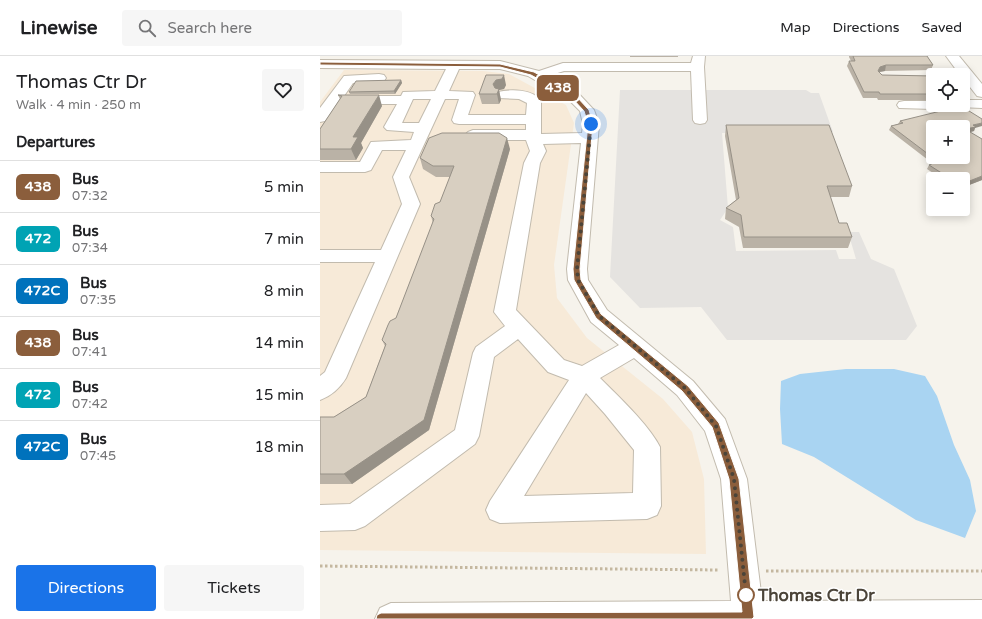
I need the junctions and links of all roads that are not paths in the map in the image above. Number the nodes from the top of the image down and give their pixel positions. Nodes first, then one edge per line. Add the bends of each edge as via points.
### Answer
1 (554, 56) edge
2 (952, 56) edge
3 (422, 60) edge
4 (698, 61) edge
5 (320, 64) edge
6 (399, 64) junction
7 (454, 65) junction
8 (960, 68) edge
9 (555, 70) junction
10 (536, 76) junction
11 (970, 80) edge
12 (409, 93) junction
13 (982, 93) edge
14 (440, 95) junction
15 (502, 95) edge
16 (334, 100) junction
17 (970, 104) edge
18 (982, 104) edge
19 (904, 105) dead end
20 (926, 105) edge
21 (320, 118) edge
22 (533, 119) junction
23 (700, 120) dead end
24 (459, 135) edge
25 (424, 136) junction
26 (534, 137) junction
27 (590, 138) junction
28 (320, 167) edge
29 (320, 256) edge
30 (388, 256) junction
31 (519, 327) junction
32 (635, 346) junction
33 (584, 376) junction
34 (320, 390) edge
35 (320, 518) edge
36 (982, 615) edge
37 (748, 617) junction
38 (390, 619) edge

1 - 9 street via 552,64
2 - 8 street
3 - 6 street
3 - 7 street
4 - 9 street via 563,67
4 - 23 street
5 - 6 street
6 - 16 street via 390,78 349,79
7 - 10 street via 500,65
7 - 14 street
9 - 10 street
10 - 27 street via 574,97 587,110 591,124
11 - 13 street
12 - 14 street
12 - 16 street
12 - 25 street via 392,127
14 - 22 street via 474,95 458,120
14 - 25 street
15 - 22 street via 521,95 534,101
16 - 21 street
17 - 18 street
19 - 20 street
22 - 26 street
24 - 26 street
25 - 28 street via 377,145 365,167
25 - 30 street via 402,177 411,204
26 - 27 street
26 - 31 street via 538,150 532,163 505,312
27 - 32 street via 578,280 599,316
29 - 30 street
30 - 34 street via 334,378
31 - 33 street via 556,366
31 - 35 street via 484,353 466,436 355,517
32 - 33 street
32 - 37 street via 685,388 716,426 734,479
33 - 33 street via 647,447 647,506 500,510
36 - 37 street
37 - 38 street

